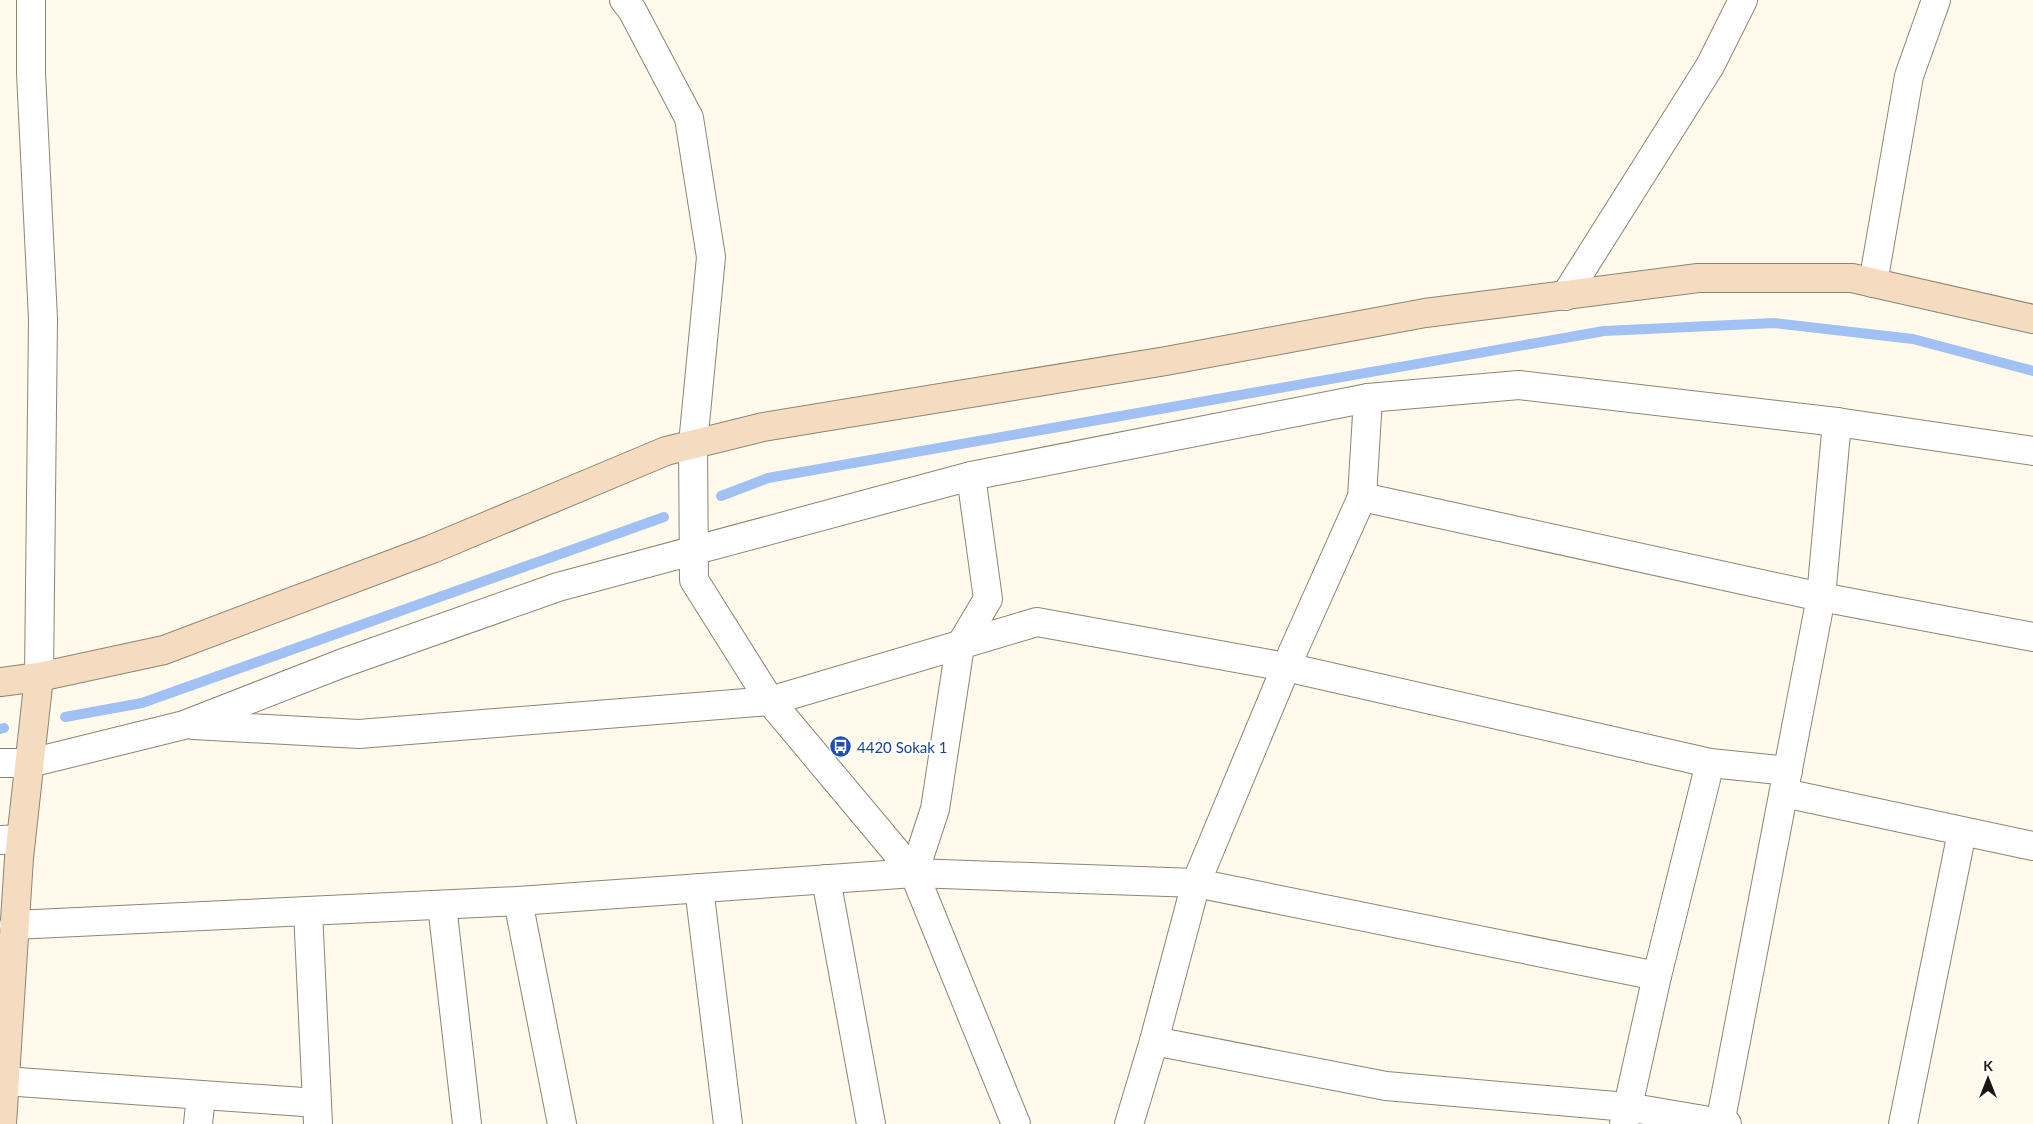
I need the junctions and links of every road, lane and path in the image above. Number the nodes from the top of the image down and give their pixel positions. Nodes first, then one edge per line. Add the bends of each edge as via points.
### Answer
1 (31, 0) edge
2 (624, 0) edge
3 (1743, 0) edge
4 (1936, 0) edge
5 (1873, 283) junction
6 (1565, 296) junction
7 (2033, 319) edge
8 (1368, 398) junction
9 (1837, 422) junction
10 (693, 444) junction
11 (2033, 451) edge
12 (971, 476) junction
13 (1362, 497) junction
14 (693, 552) junction
15 (1821, 597) junction
16 (2033, 637) edge
17 (960, 646) junction
18 (1286, 667) junction
19 (39, 677) junction
20 (0, 682) edge
21 (770, 701) junction
22 (184, 725) junction
23 (0, 763) edge
24 (30, 763) junction
25 (1710, 763) junction
26 (1786, 782) junction
27 (1962, 832) junction
28 (10, 839) edge
29 (2033, 846) edge
30 (914, 873) junction
31 (826, 879) junction
32 (1196, 883) junction
33 (700, 888) junction
34 (518, 901) junction
35 (442, 905) junction
36 (308, 911) junction
37 (14, 925) junction
38 (1656, 976) junction
39 (1154, 1041) junction
40 (3, 1047) edge
41 (4, 1081) junction
42 (201, 1095) junction
43 (318, 1113) edge
44 (1626, 1116) edge
45 (2, 1124) edge
46 (198, 1124) edge
47 (467, 1124) edge
48 (562, 1124) edge
49 (728, 1124) edge
50 (871, 1124) edge
51 (1016, 1124) edge
52 (1129, 1124) edge
53 (1720, 1124) edge
54 (1727, 1124) edge
55 (1903, 1124) edge

1 - 19 street via 31,73 43,320
2 - 10 street via 689,118 711,257
3 - 6 street via 1710,66
4 - 5 street via 1909,76
5 - 6 street via 1852,278 1698,278
5 - 7 street
6 - 10 street via 1425,313 763,427
8 - 9 street via 1519,386
8 - 12 street
8 - 13 street
9 - 11 street
9 - 15 street
10 - 14 street
10 - 19 street via 666,451 432,549 164,650
12 - 14 street
12 - 17 street via 988,599
13 - 15 street
13 - 18 street
14 - 21 street via 694,580
14 - 22 street via 558,587 343,663
15 - 16 street
15 - 26 street
17 - 18 street via 1037,622
17 - 21 street
17 - 30 street via 935,809
18 - 25 street
18 - 32 street
19 - 20 street
19 - 24 street
21 - 22 street via 359,734
21 - 30 street
22 - 24 street
23 - 24 street
24 - 28 street
25 - 26 street
25 - 38 street
26 - 27 street
26 - 53 street
27 - 29 street
27 - 55 street
28 - 37 street
30 - 31 street
30 - 32 street
30 - 51 street
31 - 33 street
31 - 50 street
32 - 38 street
32 - 39 street
33 - 34 street
33 - 49 street
34 - 35 street
34 - 48 street
35 - 36 street
35 - 47 street
36 - 37 street
36 - 43 street
37 - 40 street
38 - 44 street
39 - 44 street via 1386,1086
39 - 52 street
40 - 41 street
41 - 42 street
41 - 45 street
42 - 43 street
42 - 46 street
44 - 53 street
53 - 54 street

